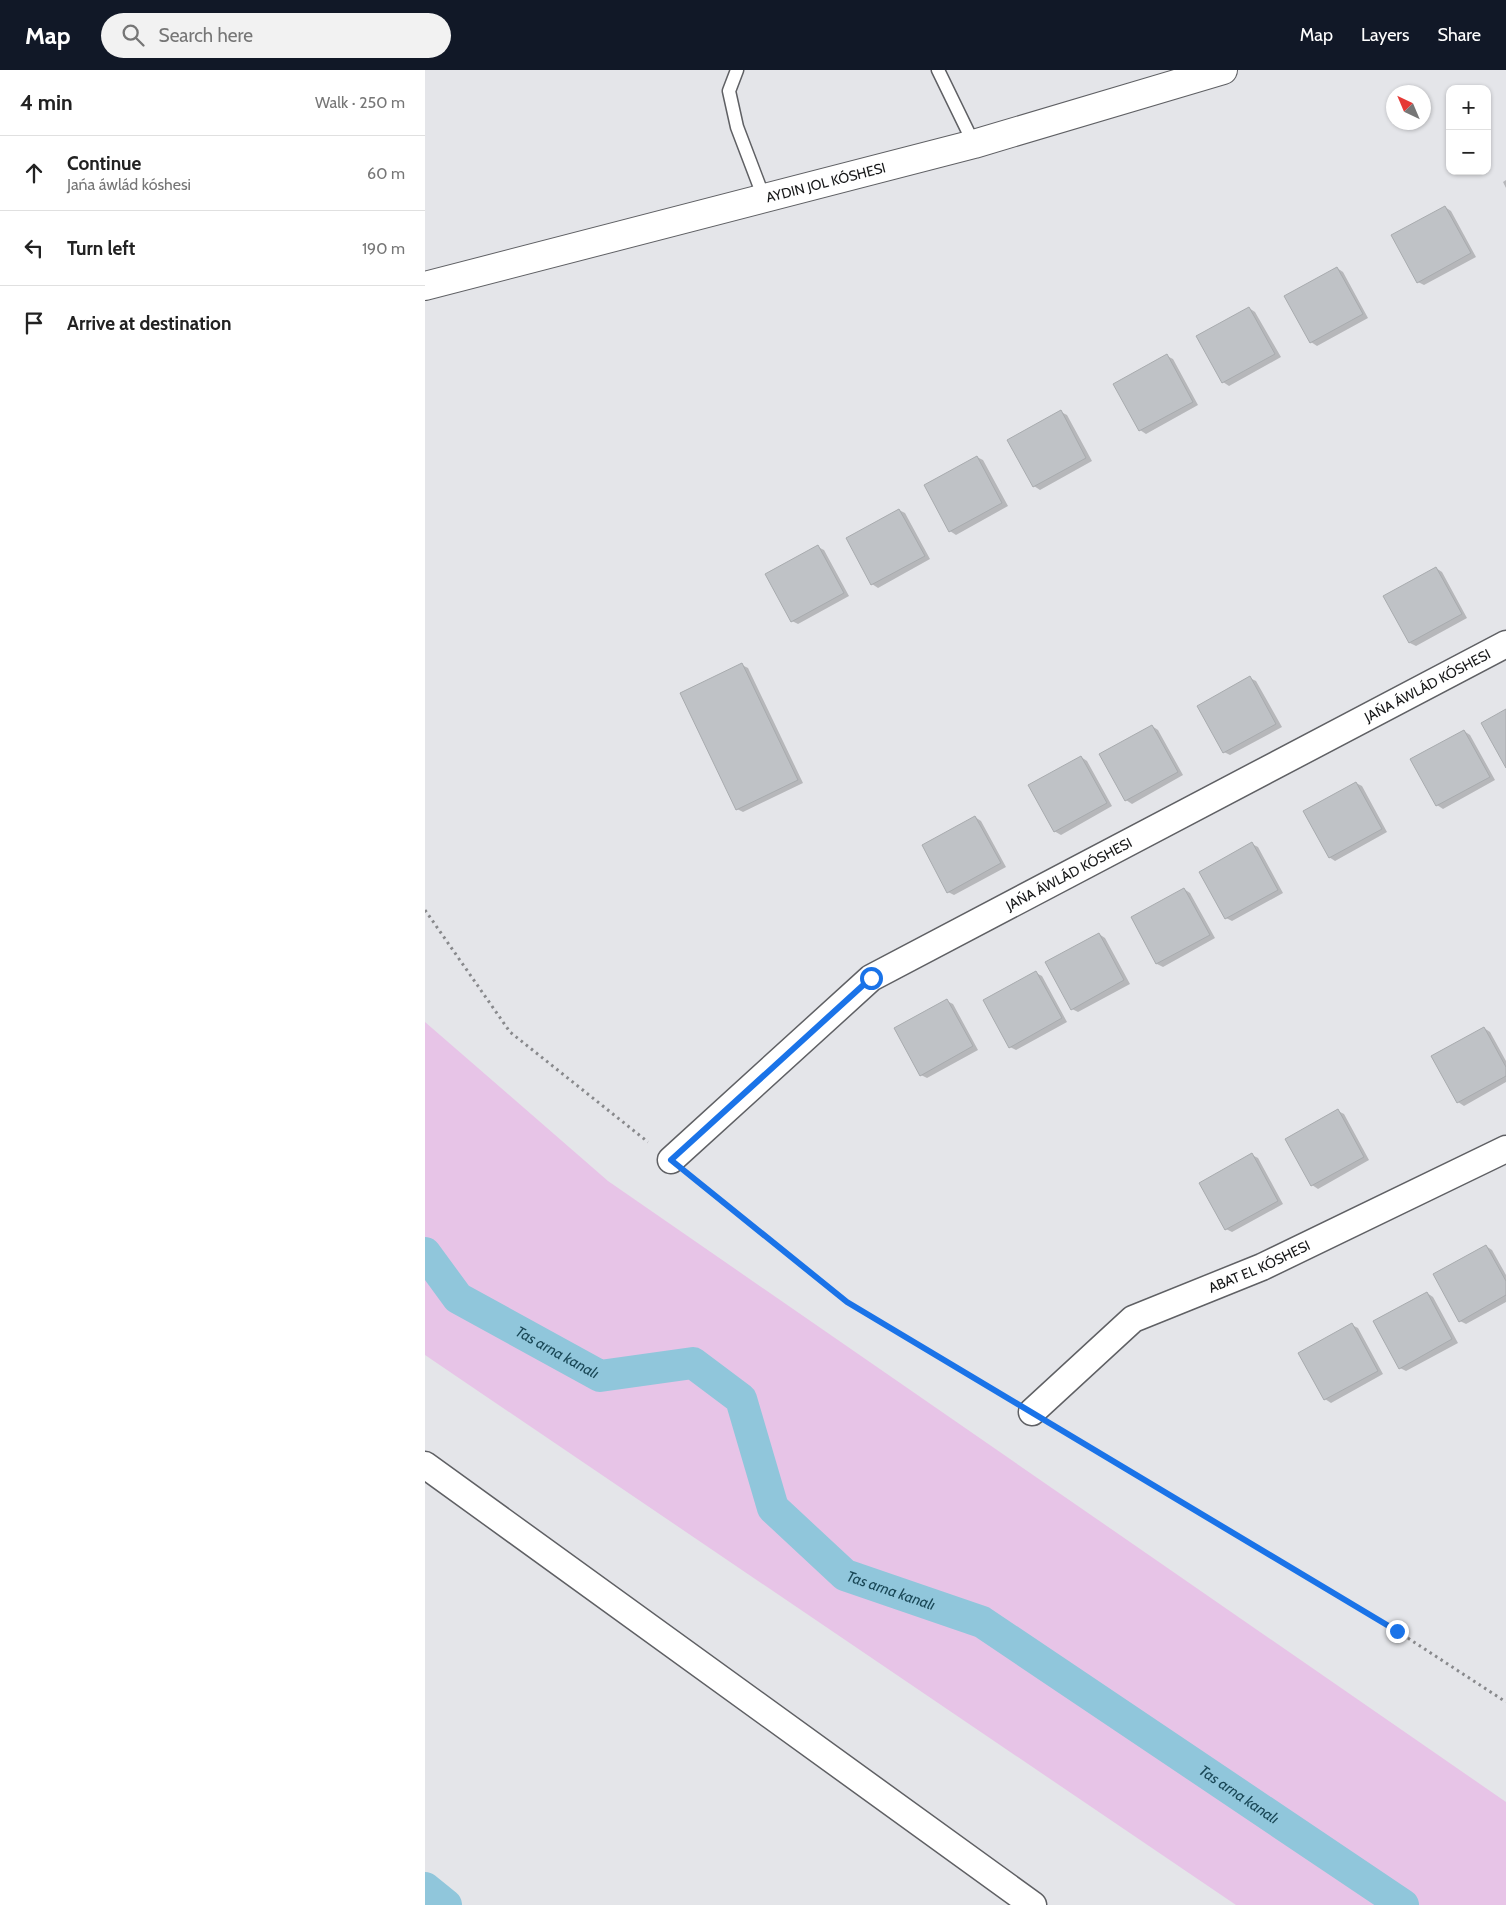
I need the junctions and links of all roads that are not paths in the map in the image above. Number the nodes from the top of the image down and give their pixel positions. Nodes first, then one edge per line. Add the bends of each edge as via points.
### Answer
1 (737, 70) edge
2 (938, 70) edge
3 (1217, 71) edge
4 (974, 144) junction
5 (764, 198) junction
6 (425, 286) edge
7 (1506, 644) edge
8 (1506, 1150) edge
9 (671, 1160) road end
10 (1032, 1412) road end
11 (425, 1465) edge
12 (1033, 1905) edge

1 - 5 lane via 729,91 737,127
2 - 4 lane
3 - 4 street
4 - 5 street
5 - 6 street
7 - 9 street, JAŃA ÁWLÁD KÓSHESI via 871,978
8 - 10 street, ABAT EL KÓSHESI via 1262,1267 1133,1319
11 - 12 street

